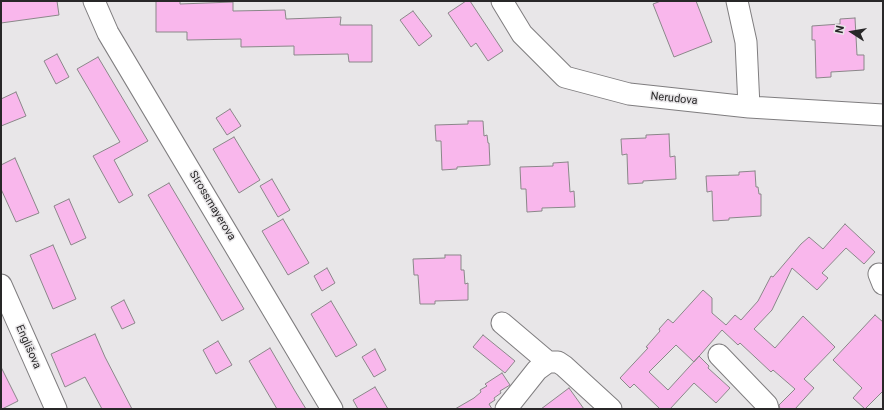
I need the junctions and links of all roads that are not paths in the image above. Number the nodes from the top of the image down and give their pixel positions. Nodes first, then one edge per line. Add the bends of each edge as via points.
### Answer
1 (94, 1) edge
2 (502, 1) edge
3 (736, 1) edge
4 (749, 107) junction
5 (883, 115) edge
6 (1, 285) edge
7 (502, 323) dead end
8 (719, 355) dead end
9 (548, 362) junction
10 (56, 409) edge
11 (332, 409) edge
12 (506, 409) edge
13 (611, 409) edge
14 (768, 409) edge

1 - 11 street, Strossmayerova via 108,33
2 - 4 street, Nerudova via 522,34 565,77 629,94
3 - 4 street via 746,42
4 - 5 street, Nerudova
6 - 10 street, Englišova
7 - 9 street
8 - 14 street via 767,404
9 - 12 street via 537,370
9 - 13 street via 558,362 564,366

